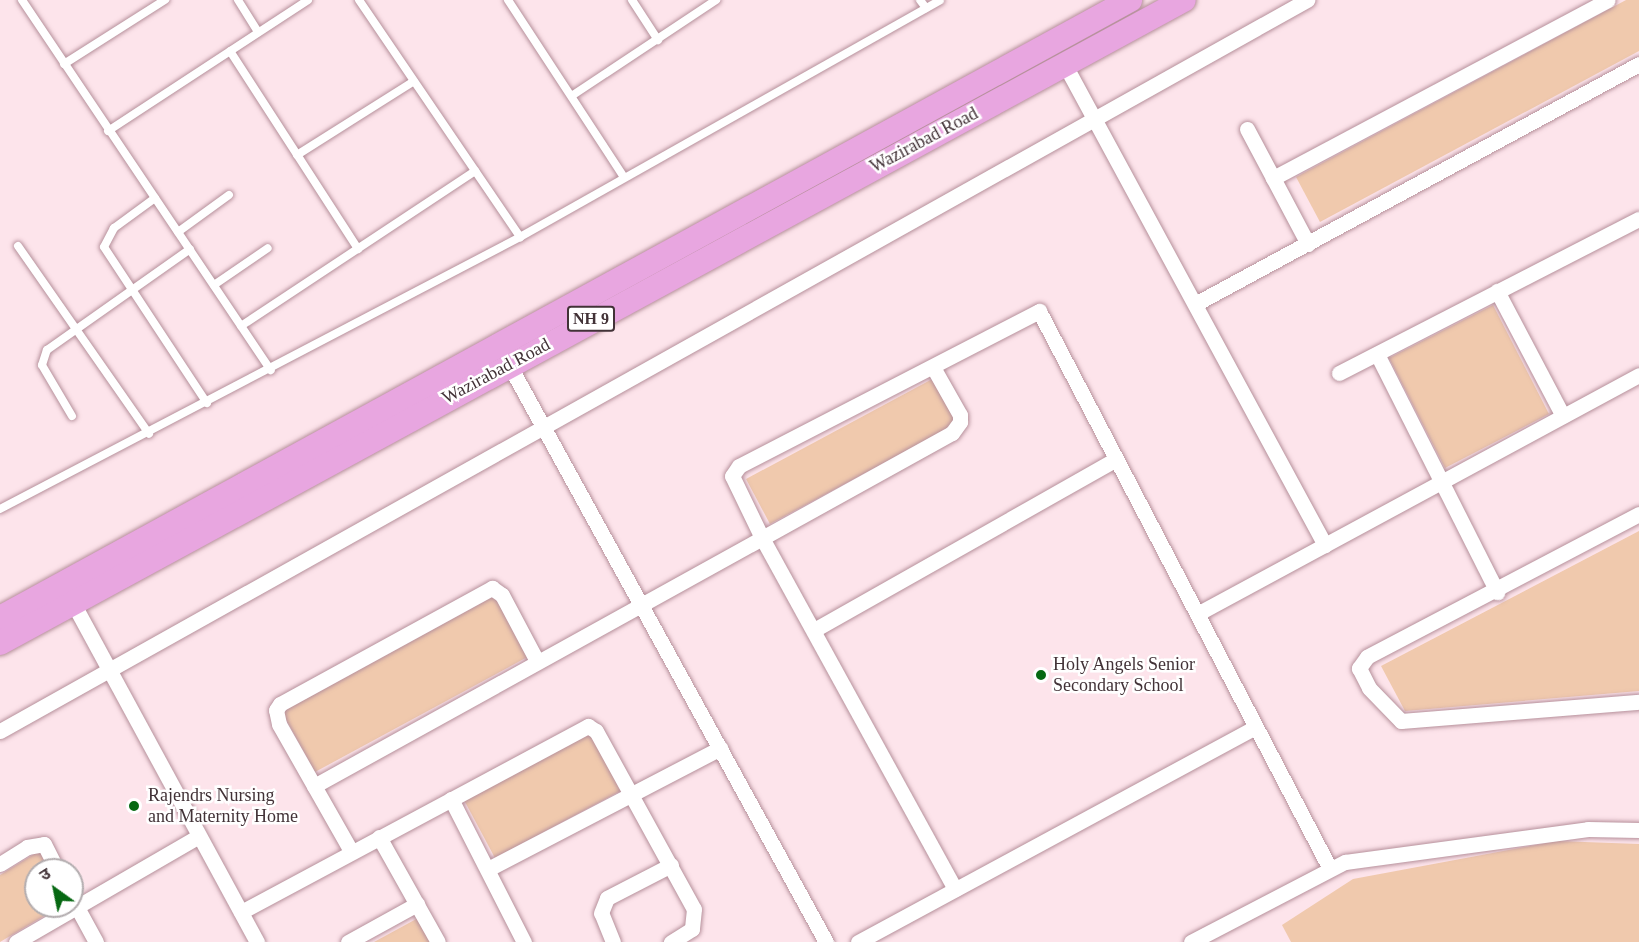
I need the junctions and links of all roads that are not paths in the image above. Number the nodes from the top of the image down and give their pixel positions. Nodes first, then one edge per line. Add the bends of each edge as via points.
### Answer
1 (22, 0) edge
2 (165, 0) edge
3 (238, 0) edge
4 (308, 0) edge
5 (359, 0) edge
6 (508, 0) edge
7 (632, 0) edge
8 (716, 0) edge
9 (920, 0) edge
10 (940, 0) edge
11 (1130, 0) edge
12 (1184, 0) edge
13 (1307, 0) edge
14 (1608, 0) edge
15 (926, 8) junction
16 (258, 32) junction
17 (658, 40) junction
18 (230, 51) junction
19 (64, 64) junction
20 (1639, 64) edge
21 (1065, 65) junction
22 (414, 81) junction
23 (573, 95) junction
24 (1094, 119) junction
25 (1247, 129) dead end
26 (108, 131) junction
27 (297, 155) junction
28 (475, 171) junction
29 (623, 177) junction
30 (1273, 178) junction
31 (229, 195) dead end
32 (155, 198) junction
33 (1639, 219) edge
34 (178, 232) junction
35 (520, 237) junction
36 (1308, 244) junction
37 (18, 246) dead end
38 (268, 248) dead end
39 (190, 249) junction
40 (358, 249) junction
41 (214, 285) junction
42 (132, 289) junction
43 (1497, 291) junction
44 (1195, 304) junction
45 (241, 326) junction
46 (74, 330) junction
47 (503, 354) junction
48 (1377, 354) junction
49 (933, 367) junction
50 (271, 370) junction
51 (1339, 373) dead end
52 (1639, 375) edge
53 (207, 403) junction
54 (72, 416) dead end
55 (1563, 416) junction
56 (543, 427) junction
57 (149, 434) junction
58 (1116, 459) junction
59 (1444, 481) junction
60 (0, 509) edge
61 (1639, 514) edge
62 (763, 540) junction
63 (1325, 545) junction
64 (1497, 592) junction
65 (73, 603) junction
66 (641, 605) junction
67 (1197, 614) junction
68 (0, 618) edge
69 (814, 630) junction
70 (0, 643) edge
71 (537, 661) junction
72 (109, 670) junction
73 (1639, 702) edge
74 (1256, 727) junction
75 (0, 731) edge
76 (720, 748) junction
77 (314, 786) junction
78 (631, 794) junction
79 (451, 799) junction
80 (1639, 830) edge
81 (199, 836) junction
82 (379, 837) junction
83 (351, 851) junction
84 (51, 858) edge
85 (0, 864) edge
86 (671, 865) junction
87 (1329, 867) junction
88 (488, 869) junction
89 (955, 889) junction
90 (84, 897) edge
91 (417, 904) junction
92 (241, 912) junction
93 (51, 918) edge
94 (83, 918) edge
95 (358, 940) edge
96 (16, 942) edge
97 (96, 942) edge
98 (257, 942) edge
99 (438, 942) edge
100 (524, 942) edge
101 (613, 942) edge
102 (671, 942) edge
103 (826, 942) edge
104 (858, 942) edge
105 (1191, 942) edge

1 - 19 lane
2 - 19 lane
3 - 16 lane
4 - 16 lane
5 - 22 lane
6 - 23 lane
7 - 17 lane
8 - 17 lane
9 - 15 lane
10 - 15 lane
11 - 47 highway, Wazirabad Road / NH 9
12 - 21 highway, Wazirabad Road / NH 9
13 - 24 street
14 - 30 street
15 - 29 lane
16 - 18 lane
17 - 23 lane
18 - 26 lane
18 - 27 lane
19 - 26 lane
20 - 36 street
21 - 24 street
21 - 47 highway, Wazirabad Road / NH 9
22 - 27 lane
22 - 28 lane
23 - 29 lane
24 - 44 street
24 - 56 street
25 - 30 street
26 - 32 lane
27 - 40 lane
28 - 35 lane
28 - 40 lane
29 - 35 lane
30 - 36 street
31 - 34 lane
32 - 34 lane
32 - 42 lane via 114,228 104,241 107,253
33 - 43 street
34 - 39 lane
35 - 50 lane
36 - 44 street
37 - 46 lane
38 - 41 lane
39 - 41 lane
39 - 42 lane
40 - 45 lane
41 - 45 lane
42 - 46 lane
42 - 53 lane
43 - 48 street
43 - 55 street
44 - 63 street
45 - 50 lane
46 - 54 lane via 47,350 42,365
46 - 57 lane
47 - 56 street
47 - 65 highway, Wazirabad Road / NH 9
47 - 68 highway, Wazirabad Road / NH 9
48 - 51 street
48 - 59 street
49 - 58 street via 1039,311
49 - 62 street via 960,415 952,433
49 - 62 street via 734,470 733,482
50 - 53 lane
52 - 55 street
53 - 57 lane
55 - 59 street
56 - 66 street
56 - 72 street
57 - 60 lane
58 - 67 street
58 - 69 street
59 - 63 street
59 - 64 street
61 - 64 street
62 - 66 street
62 - 69 street
63 - 67 street
64 - 73 street via 1361,662 1362,677 1387,710 1401,721 1410,721
65 - 70 highway, Wazirabad Road / NH 9
65 - 72 street
66 - 71 street
66 - 76 street
67 - 74 street
69 - 89 street
71 - 77 street
71 - 77 street via 502,595 492,588 287,698 276,710 276,718
72 - 75 street
72 - 81 street
74 - 87 street
74 - 89 street
76 - 78 street
76 - 103 street
77 - 83 street
78 - 79 street via 596,731 588,726
78 - 86 street
78 - 88 street
79 - 82 street
79 - 88 street
80 - 87 street via 1588,829 1491,840
81 - 90 street
81 - 92 street
82 - 83 street
82 - 91 street
83 - 92 street
84 - 85 street via 44,844 27,847
86 - 101 street via 607,898 601,912
86 - 102 street via 695,921 692,929
87 - 105 street
88 - 100 street
89 - 104 street
91 - 95 street
91 - 99 street
92 - 98 street
93 - 96 street
94 - 97 street

